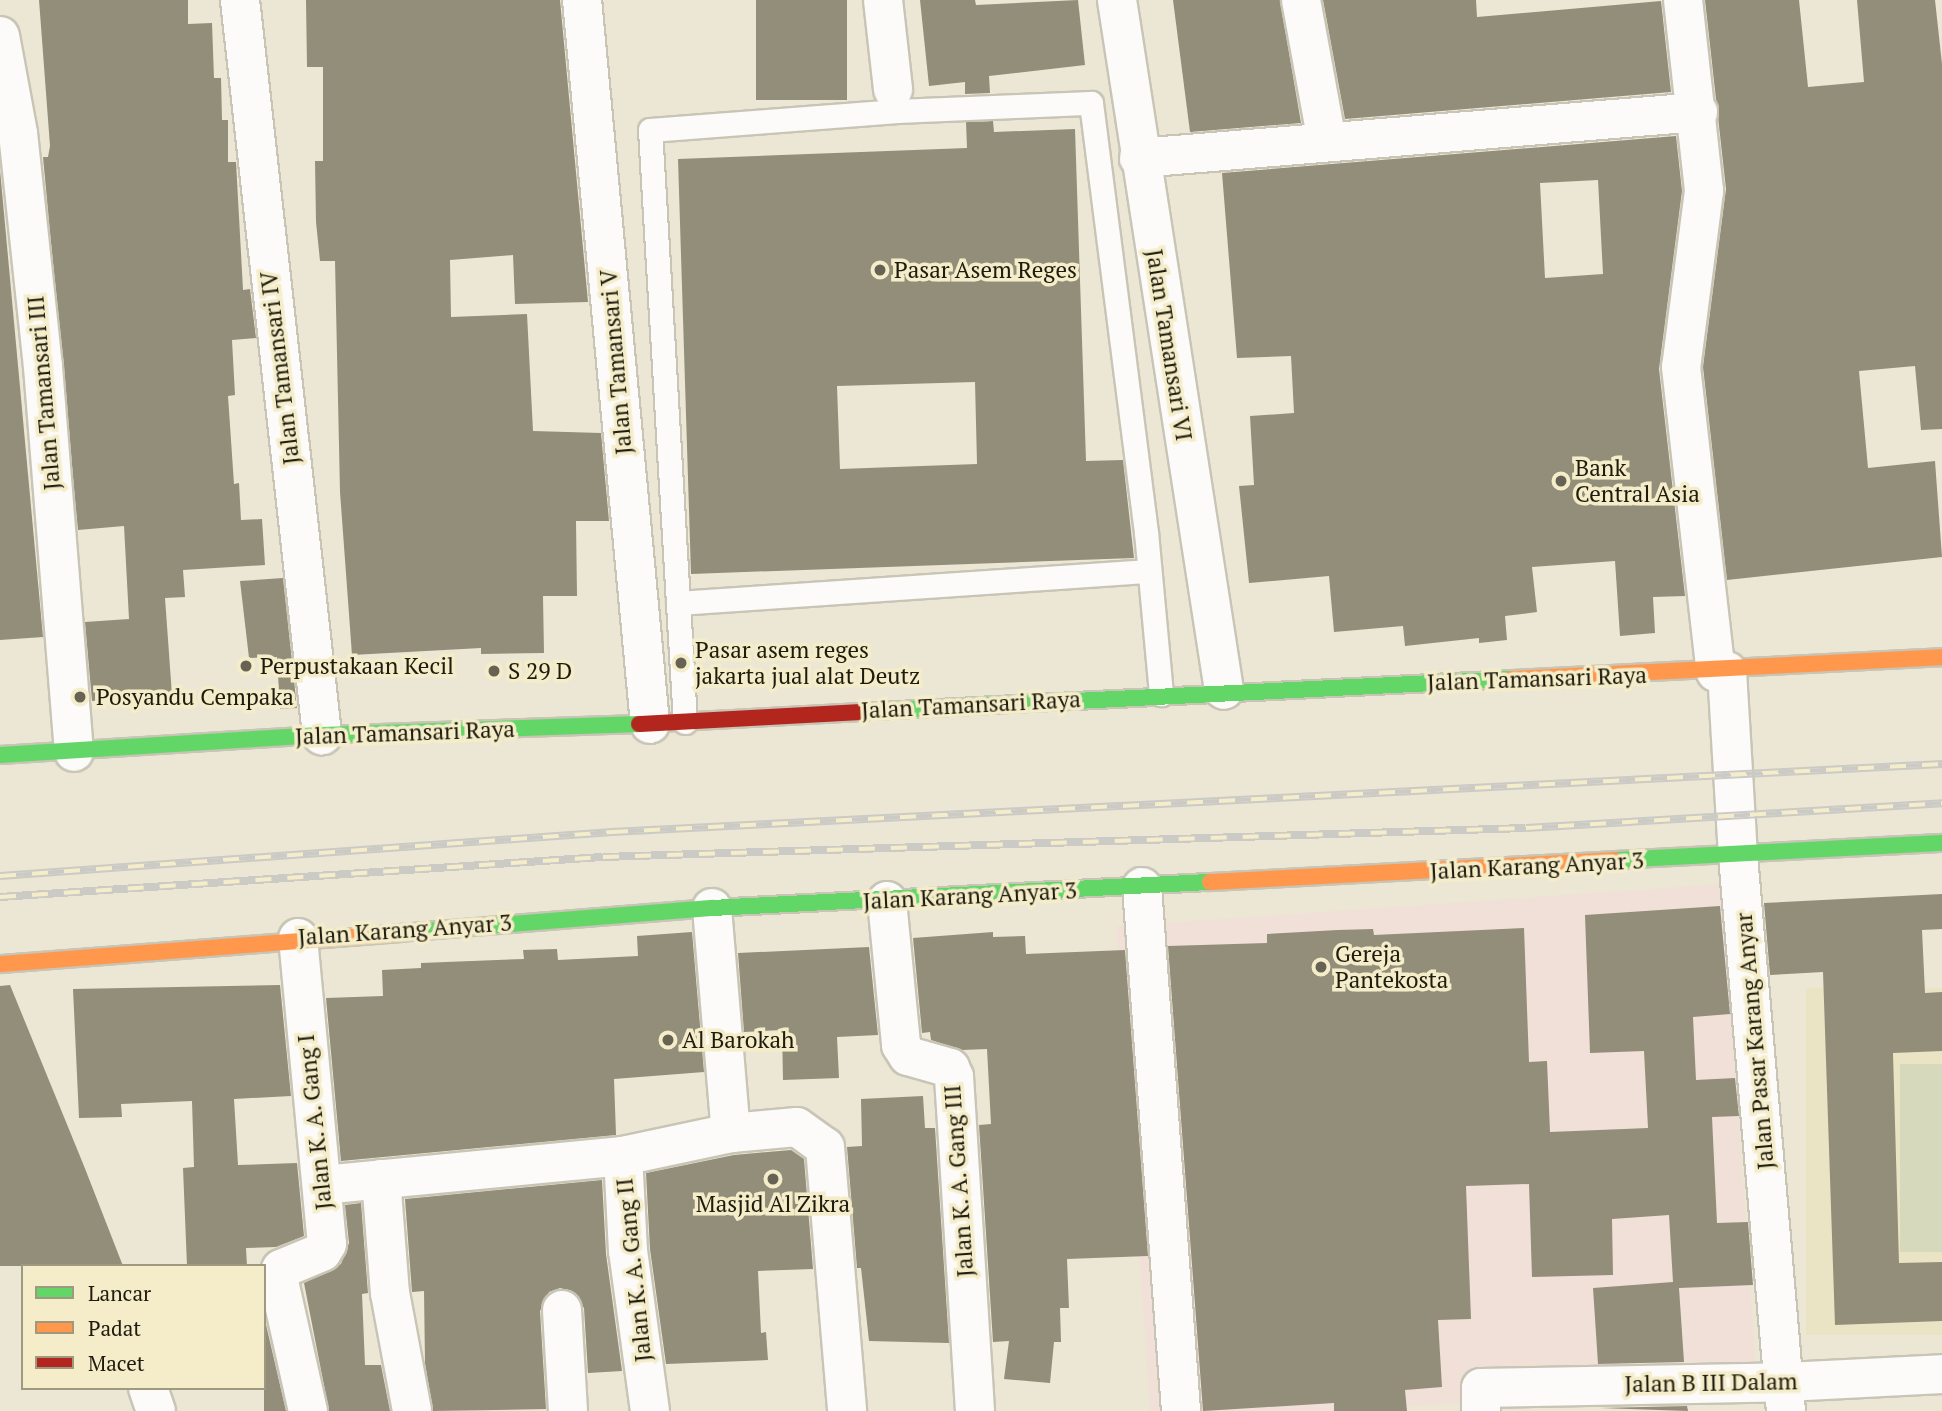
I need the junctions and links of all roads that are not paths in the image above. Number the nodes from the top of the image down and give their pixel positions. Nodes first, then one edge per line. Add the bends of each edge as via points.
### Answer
1 (240, 0) edge
2 (582, 0) edge
3 (883, 0) edge
4 (1117, 0) edge
5 (1301, 0) edge
6 (1683, 0) edge
7 (0, 36) edge
8 (893, 89) dead end
9 (1698, 112) junction
10 (1326, 142) junction
11 (1139, 158) junction
12 (1149, 571) junction
13 (678, 603) junction
14 (1942, 657) edge
15 (1721, 672) junction
16 (1224, 690) junction
17 (1161, 694) junction
18 (668, 723) junction
19 (322, 735) junction
20 (74, 752) junction
21 (0, 755) edge
22 (1942, 843) edge
23 (1738, 856) junction
24 (1142, 887) junction
25 (887, 901) junction
26 (712, 908) junction
27 (298, 938) junction
28 (0, 964) edge
29 (731, 1133) junction
30 (623, 1156) junction
31 (381, 1179) junction
32 (322, 1185) junction
33 (562, 1310) dead end
34 (1942, 1374) edge
35 (149, 1390) edge
36 (1786, 1397) edge
37 (1481, 1399) edge
38 (156, 1411) edge
39 (308, 1411) edge
40 (412, 1411) edge
41 (568, 1411) edge
42 (650, 1411) edge
43 (847, 1411) edge
44 (975, 1411) edge
45 (1181, 1411) edge

1 - 19 street, Jalan Tamansari IV
2 - 18 street, Jalan Tamansari V
3 - 8 street
4 - 11 street, Jalan Tamansari VI
5 - 10 street
6 - 9 street, Jalan Pasar Karang Anyar
7 - 20 street, Jalan Tamansari III via 18,134 40,340
9 - 10 street
9 - 15 street, Jalan Pasar Karang Anyar via 1704,191 1681,367
10 - 11 street
11 - 16 street, Jalan Tamansari VI
12 - 13 lane
12 - 13 lane via 1091,103 897,111 650,130
12 - 17 lane
13 - 18 lane
14 - 15 street, Jalan Tamansari Raya
15 - 16 street, Jalan Tamansari Raya
15 - 23 street, Jalan Pasar Karang Anyar
16 - 17 street, Jalan Tamansari Raya
17 - 18 street, Jalan Tamansari Raya
18 - 19 street, Jalan Tamansari Raya
19 - 20 street, Jalan Tamansari Raya
20 - 21 street, Jalan Tamansari Raya
22 - 23 street, Jalan Karang Anyar 3
23 - 24 street, Jalan Karang Anyar 3
23 - 36 street, Jalan Pasar Karang Anyar
24 - 25 street, Jalan Karang Anyar 3
24 - 45 street
25 - 26 street, Jalan Karang Anyar 3
25 - 44 street, Jalan K. A. Gang III via 901,1045 908,1056 950,1068 954,1077
26 - 27 street, Jalan Karang Anyar 3
26 - 29 street
27 - 28 street, Jalan Karang Anyar 3
27 - 32 street, Jalan K. A. Gang I
29 - 30 street, Jalan K. A. Gang II
29 - 43 street, Jalan K. A. Gang II via 797,1127 825,1147
30 - 31 street
30 - 42 street, Jalan K. A. Gang II via 628,1251
31 - 32 street
31 - 40 street via 390,1293
32 - 39 street, Jalan K. A. Gang I via 326,1247 281,1269 278,1277
33 - 41 street
34 - 36 street, Jalan B III Dalam
35 - 38 street
36 - 37 street, Jalan B III Dalam

